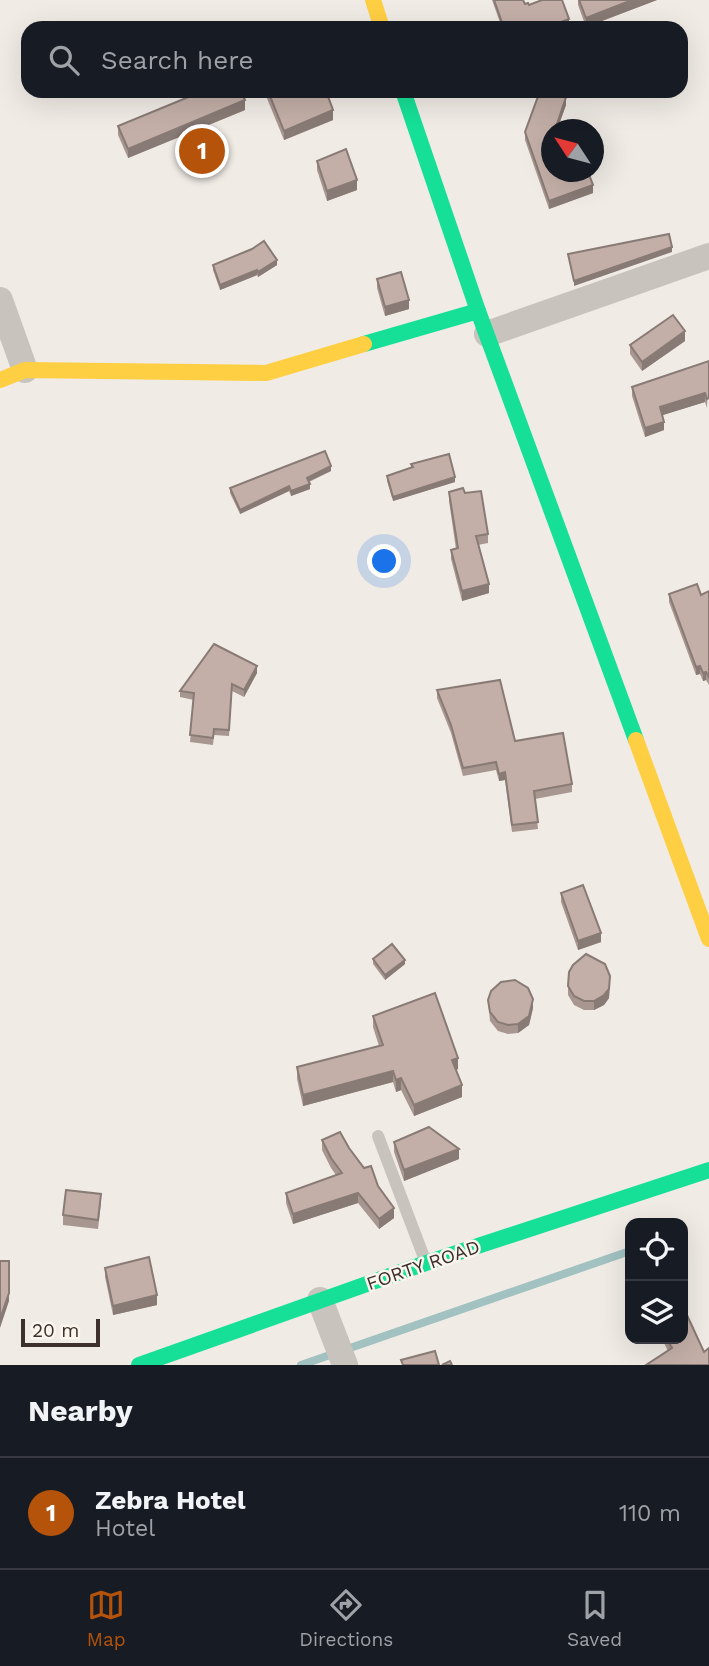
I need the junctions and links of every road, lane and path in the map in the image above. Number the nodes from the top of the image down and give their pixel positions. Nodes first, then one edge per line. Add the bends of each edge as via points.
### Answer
1 (373, 0) edge
2 (380, 21) edge
3 (405, 98) edge
4 (709, 256) edge
5 (0, 300) edge
6 (483, 323) junction
7 (25, 370) junction
8 (0, 380) edge
9 (709, 939) edge
10 (378, 1136) dead end
11 (709, 1170) edge
12 (426, 1263) junction
13 (320, 1300) junction
14 (139, 1365) edge
15 (345, 1365) edge

1 - 2 street
3 - 6 street
4 - 6 street
5 - 7 street
6 - 7 street via 266,373
6 - 9 street
7 - 8 street
10 - 12 lane
11 - 12 street, FORTY ROAD
12 - 13 street, FORTY ROAD
13 - 14 street, FORTY ROAD
13 - 15 street

